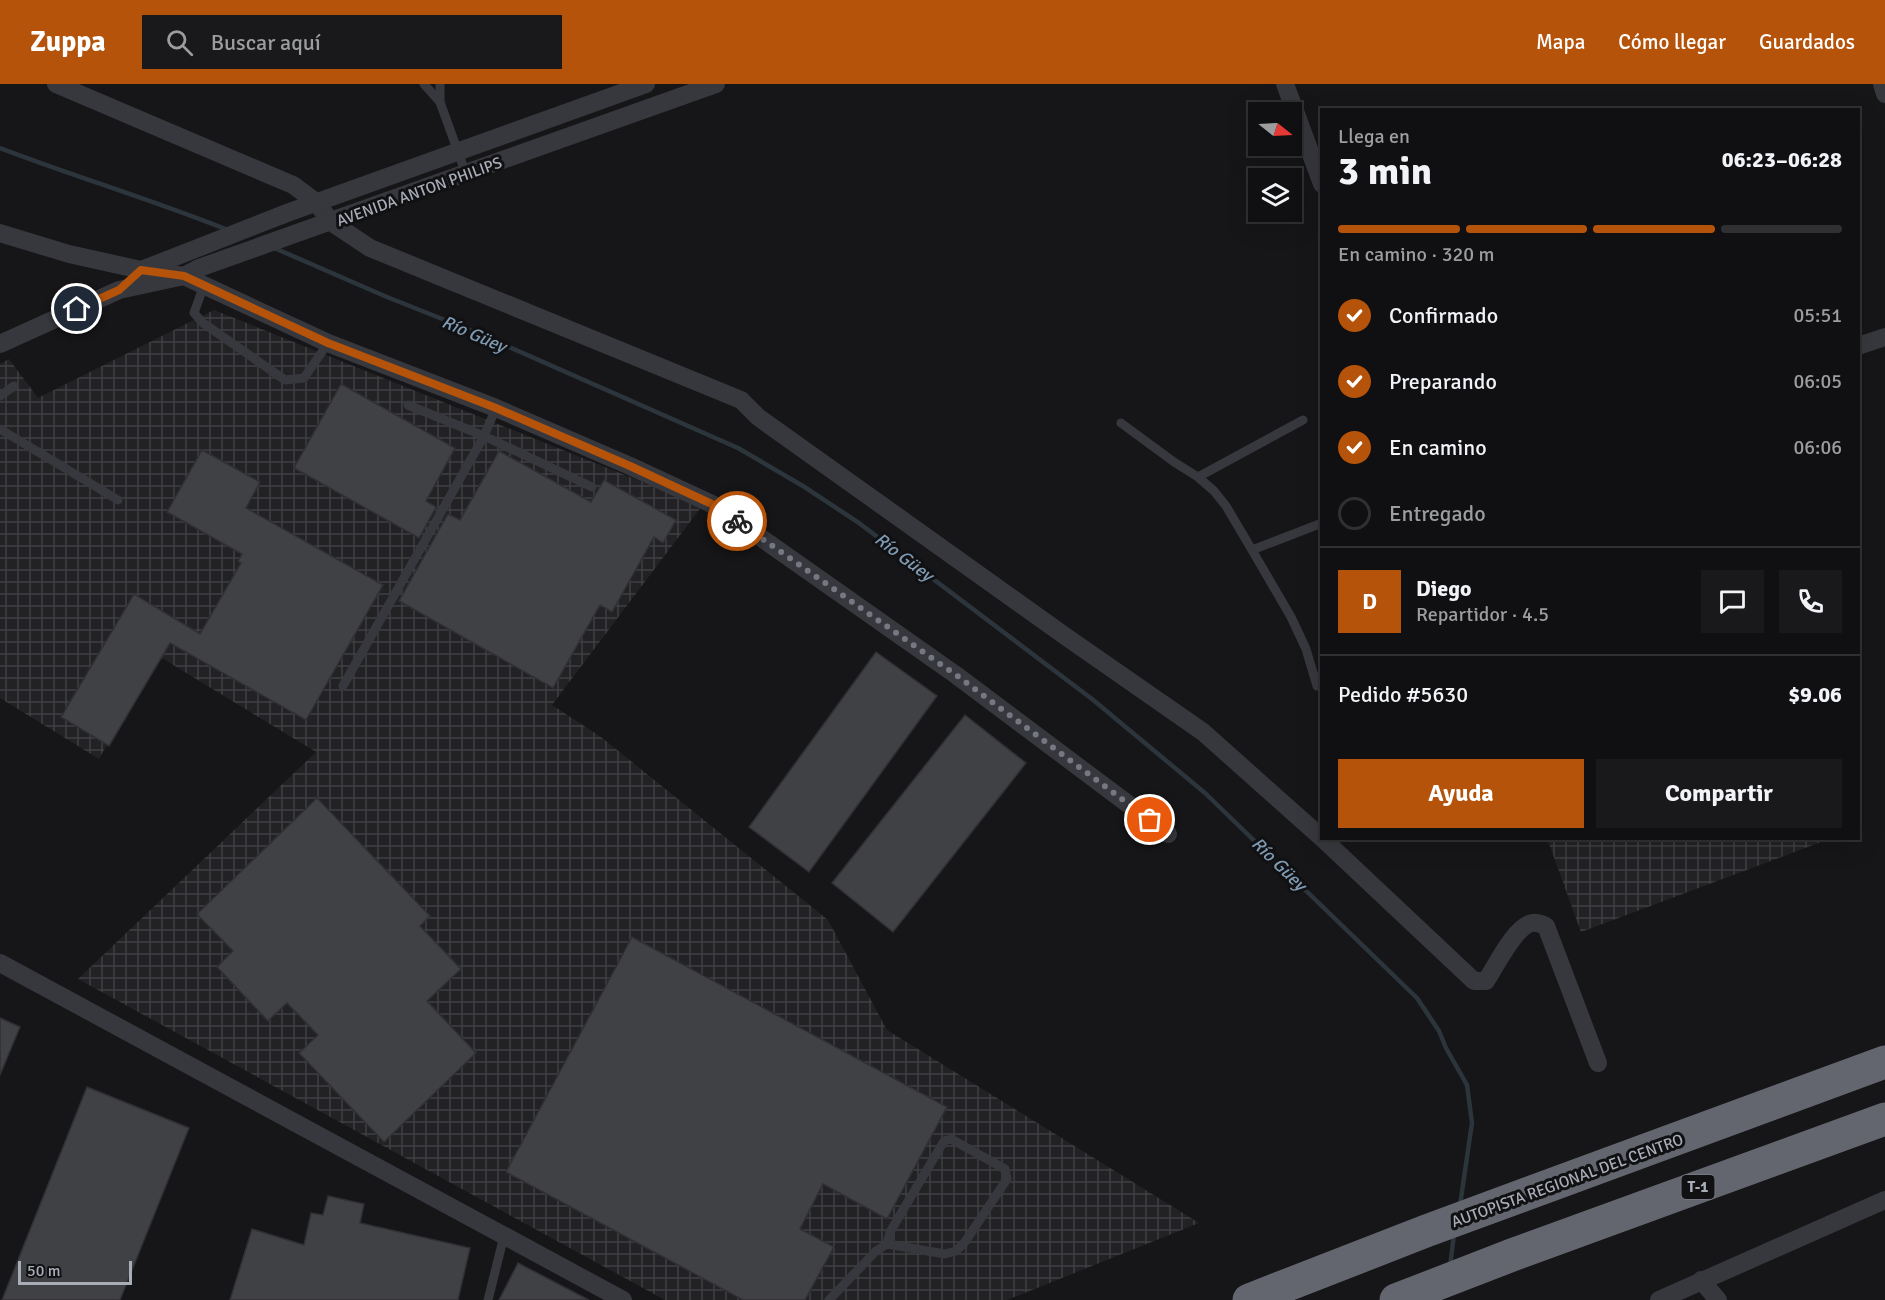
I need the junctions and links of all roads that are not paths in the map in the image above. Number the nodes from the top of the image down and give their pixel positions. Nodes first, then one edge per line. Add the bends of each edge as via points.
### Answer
1 (56, 84) edge
2 (424, 84) edge
3 (440, 84) edge
4 (646, 84) edge
5 (716, 84) edge
6 (1285, 84) edge
7 (1882, 84) edge
8 (1885, 94) edge
9 (440, 102) junction
10 (458, 153) junction
11 (466, 174) junction
12 (1320, 179) edge
13 (316, 202) junction
14 (332, 222) junction
15 (0, 232) edge
16 (141, 270) junction
17 (196, 277) junction
18 (119, 290) junction
19 (1885, 337) edge
20 (328, 343) junction
21 (0, 344) edge
22 (1860, 345) edge
23 (14, 386) dead end
24 (0, 396) edge
25 (408, 405) dead end
26 (496, 408) junction
27 (1303, 420) dead end
28 (1121, 423) dead end
29 (0, 429) edge
30 (484, 436) junction
31 (1198, 477) junction
32 (592, 487) dead end
33 (117, 500) dead end
34 (1320, 524) edge
35 (1252, 550) junction
36 (343, 686) dead end
37 (1317, 686) dead end
38 (1168, 834) dead end
39 (1320, 836) edge
40 (1324, 840) edge
41 (0, 963) edge
42 (1885, 1062) edge
43 (1598, 1063) dead end
44 (1885, 1119) edge
45 (1885, 1200) edge
46 (504, 1236) junction
47 (887, 1244) junction
48 (1701, 1280) junction
49 (488, 1300) edge
50 (622, 1300) edge
51 (829, 1300) edge
52 (1249, 1300) edge
53 (1396, 1300) edge
54 (1659, 1300) edge
55 (1718, 1300) edge

1 - 13 street via 293,185
2 - 9 lane
3 - 9 lane
4 - 10 street, AVENIDA ANTON PHILIPS
5 - 11 street, AVENIDA ANTON PHILIPS
6 - 12 street
7 - 8 street
9 - 10 lane
10 - 11 lane
10 - 13 street, AVENIDA ANTON PHILIPS
11 - 14 street, AVENIDA ANTON PHILIPS
13 - 14 street
13 - 16 street, AVENIDA ANTON PHILIPS
14 - 17 street, AVENIDA ANTON PHILIPS
14 - 39 street via 370,248 741,400 758,417 1203,732
15 - 16 street via 69,254
16 - 17 street
16 - 18 street, AVENIDA ANTON PHILIPS
17 - 18 street, AVENIDA ANTON PHILIPS
17 - 20 street
17 - 20 lane via 194,313 285,380 304,378
18 - 21 street, AVENIDA ANTON PHILIPS
19 - 22 street
20 - 26 street
23 - 24 lane
25 - 30 lane
26 - 30 lane
26 - 38 street via 716,506 956,675
27 - 31 lane
28 - 31 lane
29 - 33 lane
30 - 32 lane
30 - 36 lane
31 - 35 lane via 1226,506
34 - 35 lane
35 - 37 lane via 1291,617
40 - 43 street via 1474,981 1486,981 1518,931 1536,922 1546,927
41 - 46 street
42 - 52 highway, AUTOPISTA REGIONAL DEL CENTRO
44 - 53 highway, T-1
45 - 48 street
46 - 49 lane
46 - 50 street
47 - 47 lane via 890,1232 944,1141 951,1139 1005,1169 1007,1179 956,1251 945,1254
47 - 51 lane
48 - 54 street
48 - 55 street

